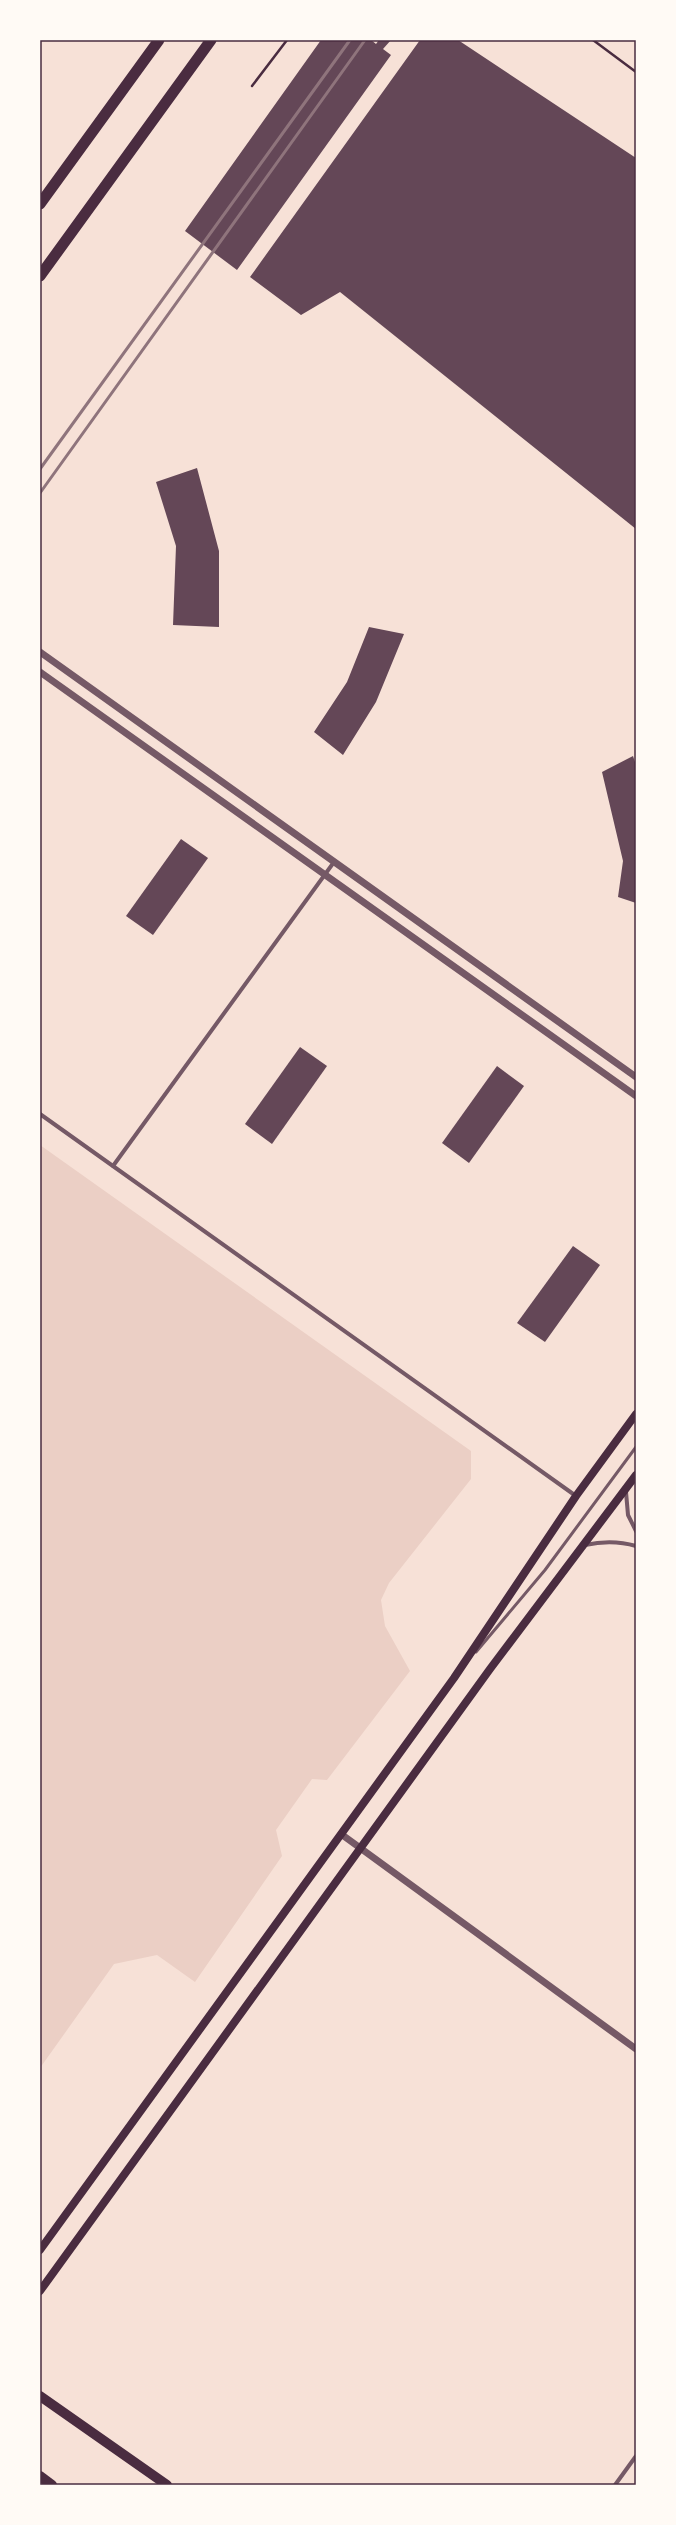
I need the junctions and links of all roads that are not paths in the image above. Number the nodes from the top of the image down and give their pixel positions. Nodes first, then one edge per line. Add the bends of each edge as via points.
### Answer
1 (159, 40) edge
2 (212, 40) edge
3 (40, 204) edge
4 (40, 276) edge
5 (40, 652) edge
6 (40, 672) edge
7 (334, 862) junction
8 (325, 874) junction
9 (636, 1078) edge
10 (636, 1096) edge
11 (40, 1114) edge
12 (113, 1166) junction
13 (636, 1414) edge
14 (636, 1447) edge
15 (636, 1475) edge
16 (626, 1489) junction
17 (576, 1496) junction
18 (636, 1531) edge
19 (585, 1545) junction
20 (636, 1546) edge
21 (454, 1678) junction
22 (341, 1834) junction
23 (361, 1848) junction
24 (636, 2049) edge
25 (40, 2250) edge
26 (40, 2291) edge
27 (40, 2396) edge
28 (636, 2456) edge
29 (40, 2476) edge
30 (52, 2485) edge
31 (166, 2485) edge
32 (616, 2485) edge

1 - 3 highway
2 - 4 highway
5 - 7 street
6 - 8 street
7 - 8 street
7 - 9 street
8 - 10 street
8 - 12 street
11 - 12 street
12 - 17 street
13 - 17 main road
14 - 21 lane via 545,1570
15 - 16 main road
16 - 18 street via 628,1516
16 - 19 main road
17 - 21 main road
19 - 20 street via 622,1542
19 - 23 main road via 490,1669
21 - 22 main road
22 - 23 street
22 - 25 main road
23 - 24 street
23 - 26 main road
27 - 31 main road
28 - 32 street
29 - 30 main road

